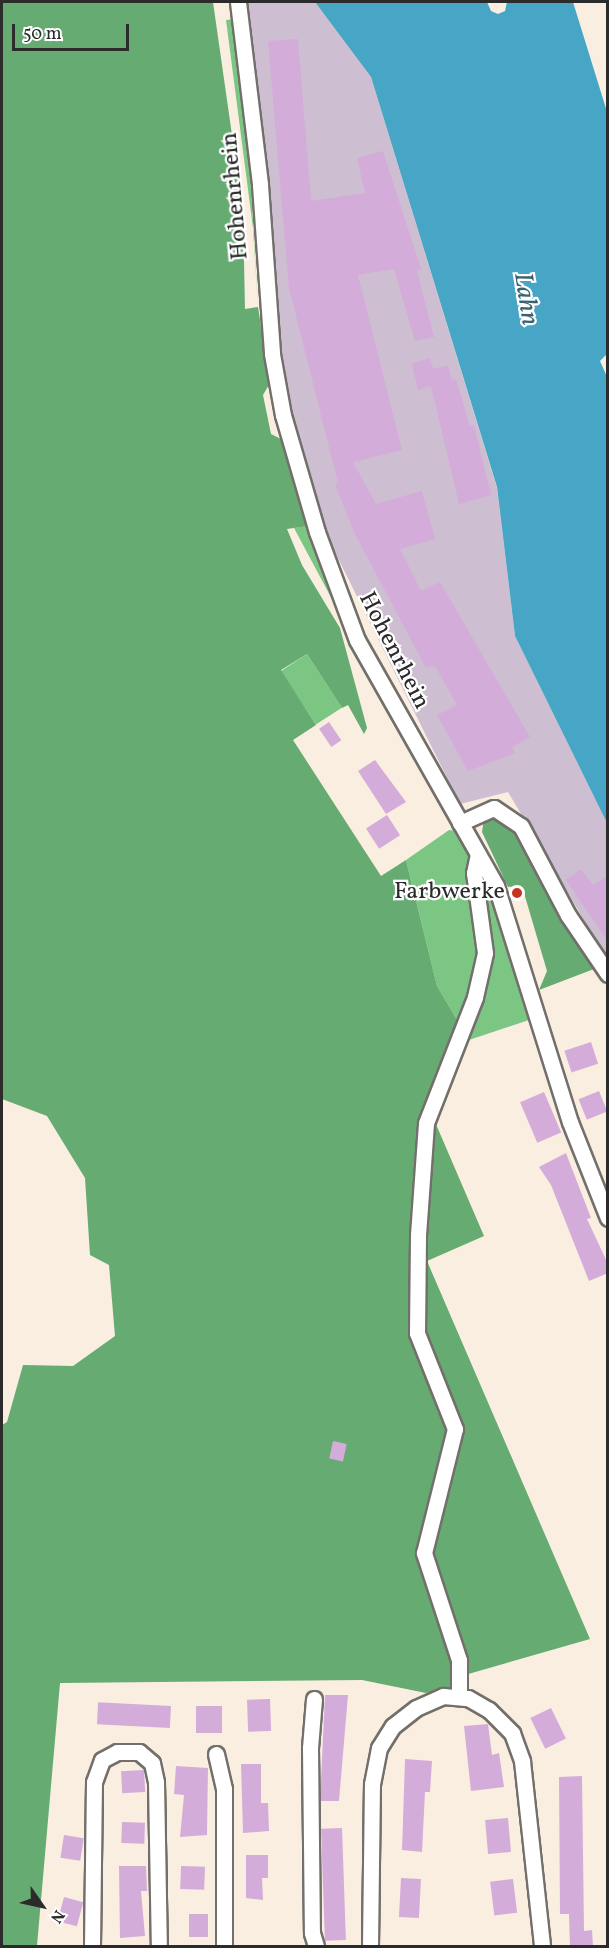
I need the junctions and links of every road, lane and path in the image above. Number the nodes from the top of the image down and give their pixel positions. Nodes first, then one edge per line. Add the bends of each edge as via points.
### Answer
1 (238, 2) edge
2 (460, 823) junction
3 (478, 854) junction
4 (608, 974) edge
5 (608, 1218) edge
6 (459, 1697) junction
7 (314, 1699) dead end
8 (216, 1754) dead end
9 (92, 1947) edge
10 (159, 1947) edge
11 (224, 1947) edge
12 (316, 1947) edge
13 (370, 1947) edge
14 (542, 1947) edge

1 - 2 street, Hohenrhein via 260,185 266,306 283,415 348,622
2 - 3 street, Hohenrhein
2 - 4 street via 494,808 521,826 568,915
3 - 5 street, Hohenrhein via 496,886 570,1122
3 - 6 street via 474,873 485,953 475,997 426,1123 418,1235 417,1333 455,1429 424,1553 459,1660
6 - 13 street via 443,1696 416,1708 393,1726 379,1748 372,1784
6 - 14 street via 489,1710 512,1733 522,1761
7 - 12 street via 310,1794 312,1933
8 - 11 street via 224,1789
9 - 10 street via 94,1782 102,1760 117,1752 138,1752 152,1763 156,1782

